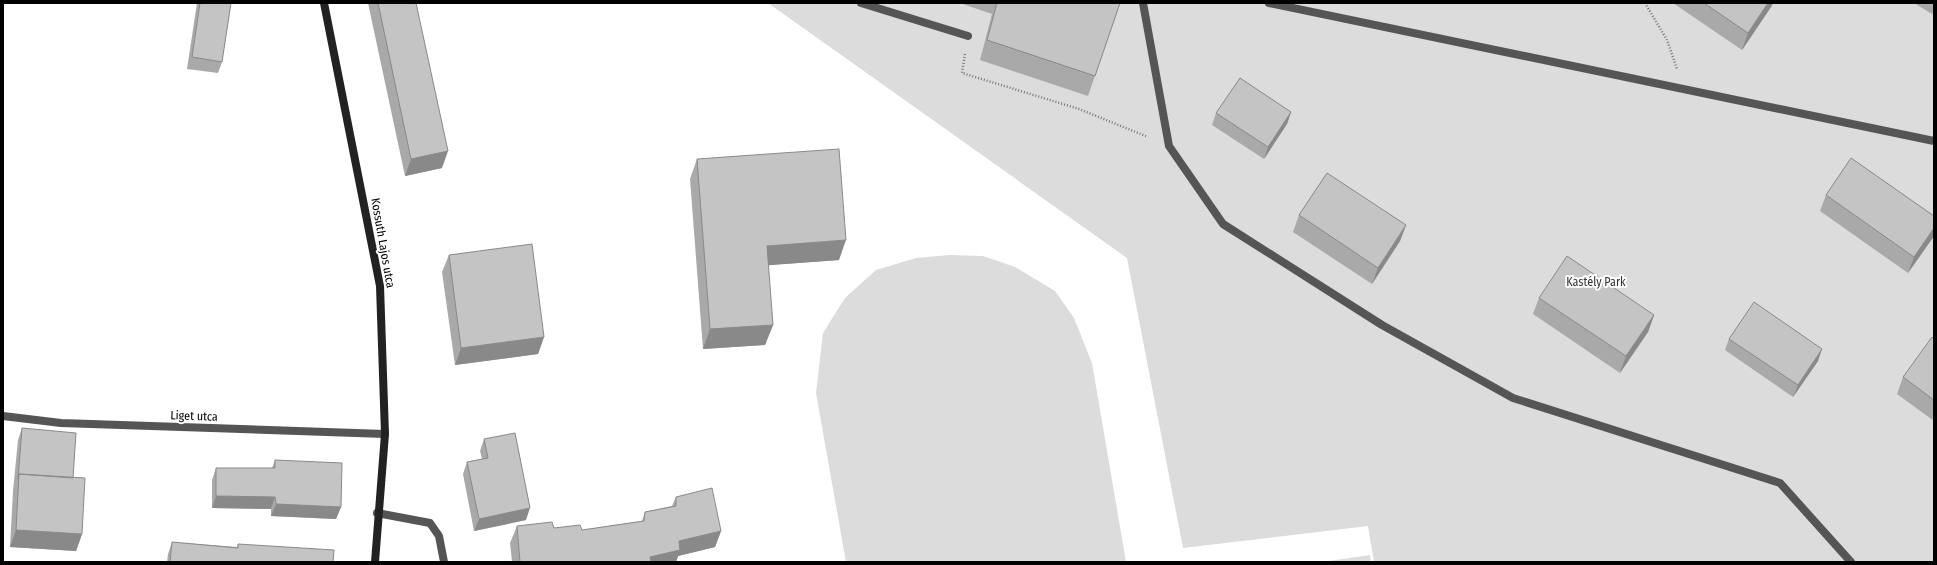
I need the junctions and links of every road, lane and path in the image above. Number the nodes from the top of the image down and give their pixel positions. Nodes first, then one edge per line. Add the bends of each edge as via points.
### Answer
1 (324, 3) edge
2 (861, 3) edge
3 (1143, 3) edge
4 (1269, 3) edge
5 (1645, 3) edge
6 (968, 36) joint
7 (1685, 89) junction
8 (1934, 141) edge
9 (1169, 146) junction
10 (3, 416) edge
11 (384, 434) junction
12 (377, 513) junction
13 (375, 562) edge
14 (444, 562) edge
15 (1851, 562) edge

1 - 11 main road, Kossuth Lajos utca via 380,286
2 - 6 street
3 - 9 street
4 - 7 street
5 - 7 path via 1667,40
6 - 9 path via 962,73 1079,109
7 - 8 street
9 - 15 street via 1223,224 1382,326 1513,398 1780,483
10 - 11 street, Liget utca via 61,423
11 - 12 main road, Kossuth Lajos utca
12 - 13 main road, Kossuth Lajos utca
12 - 14 street via 430,523 439,536

